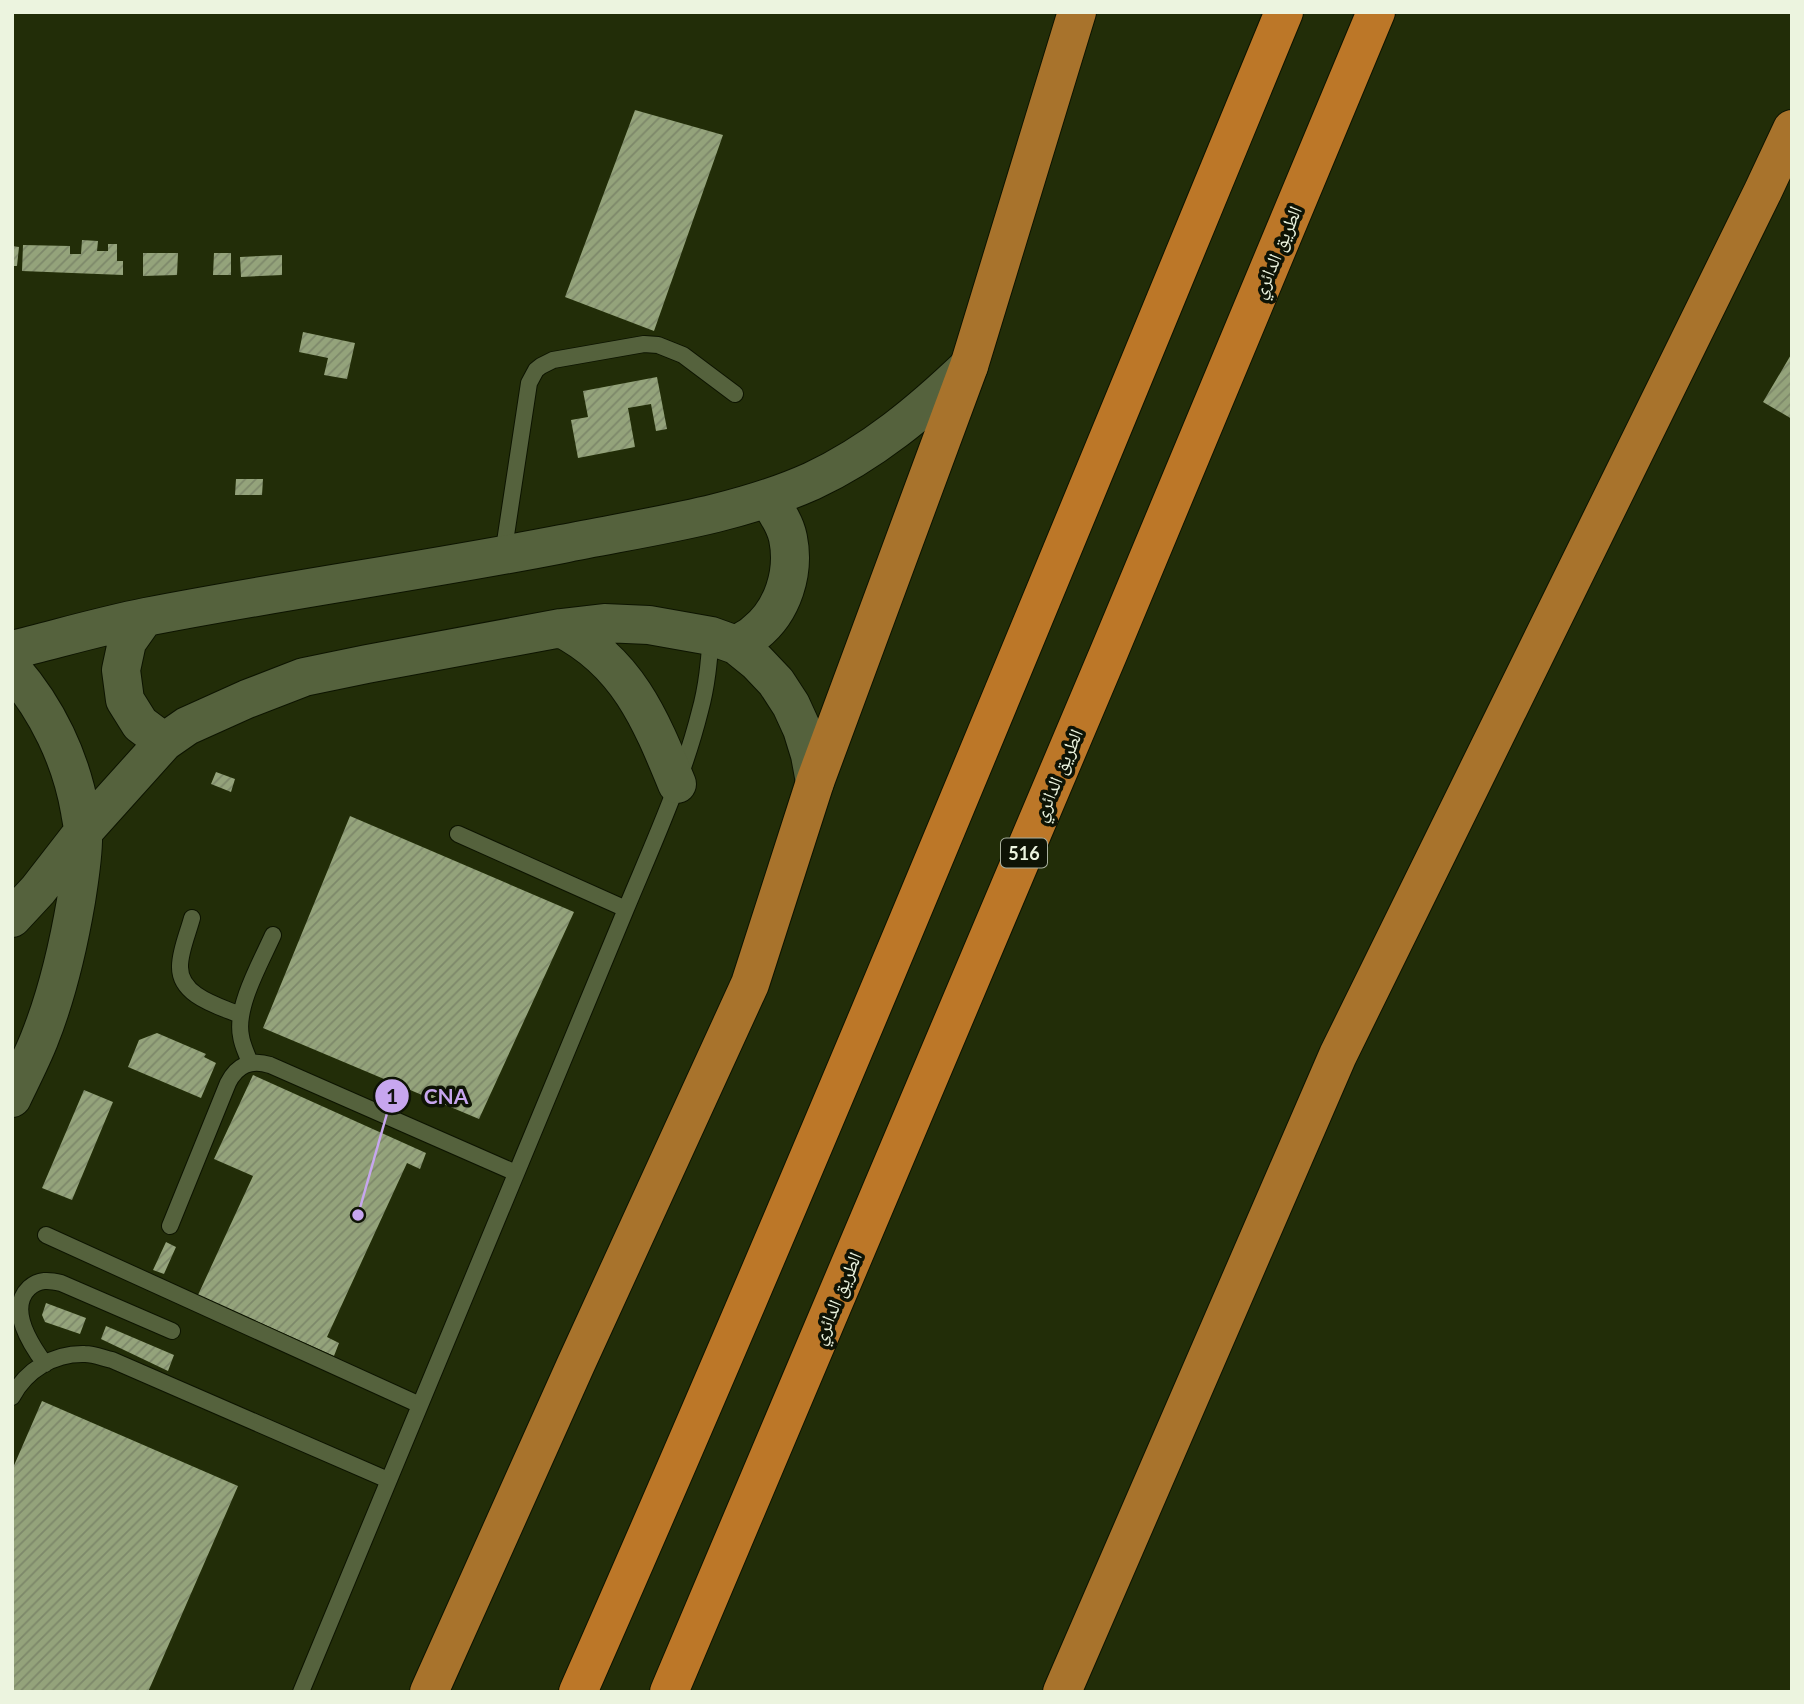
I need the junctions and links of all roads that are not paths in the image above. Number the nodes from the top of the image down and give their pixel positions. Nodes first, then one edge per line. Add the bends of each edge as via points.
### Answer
1 (1077, 12) edge
2 (1284, 12) edge
3 (1376, 12) edge
4 (1792, 129) edge
5 (969, 366) junction
6 (735, 394) dead end
7 (768, 499) junction
8 (502, 555) junction
9 (144, 618) junction
10 (561, 628) junction
11 (724, 640) junction
12 (12, 650) edge
13 (12, 669) edge
14 (164, 742) junction
15 (815, 782) junction
16 (677, 784) junction
17 (83, 832) junction
18 (458, 834) dead end
19 (626, 909) junction
20 (12, 918) edge
21 (192, 918) dead end
22 (273, 935) dead end
23 (240, 1016) junction
24 (250, 1063) junction
25 (12, 1098) edge
26 (516, 1172) junction
27 (170, 1226) dead end
28 (46, 1236) dead end
29 (172, 1331) dead end
30 (45, 1364) junction
31 (12, 1397) edge
32 (420, 1405) junction
33 (388, 1480) junction
34 (301, 1692) edge
35 (429, 1692) edge
36 (578, 1692) edge
37 (668, 1692) edge
38 (1062, 1692) edge

1 - 5 highway
2 - 36 highway via 892,962
3 - 37 highway, الطريق الدائري / 516
4 - 38 highway via 1338,1055
5 - 7 street via 897,430 813,480
5 - 15 highway
6 - 8 lane via 683,355 658,345 631,345 541,366 529,383
7 - 8 street
7 - 11 street via 788,537 788,579 770,618 755,633
8 - 9 street
9 - 12 street
9 - 14 street via 127,642 121,670 125,699 140,724
10 - 11 street via 604,623 649,625
10 - 14 street via 304,677 187,726
10 - 16 street via 599,652 631,689
11 - 15 street via 757,662 791,705
11 - 16 lane via 707,680
13 - 17 street via 47,718 64,754
14 - 17 street
15 - 35 highway via 750,984
16 - 19 lane
17 - 20 street
17 - 25 street via 79,885 56,989
18 - 19 lane
19 - 26 lane
21 - 23 lane via 180,966 185,984
22 - 23 lane
23 - 24 lane
24 - 26 lane via 270,1065
24 - 27 lane via 228,1083
26 - 32 lane
28 - 32 lane
29 - 30 lane via 61,1283 36,1283 26,1291 21,1316 33,1348
30 - 31 lane via 36,1368
30 - 33 lane via 59,1356 86,1354 112,1360
32 - 33 lane
33 - 34 lane

